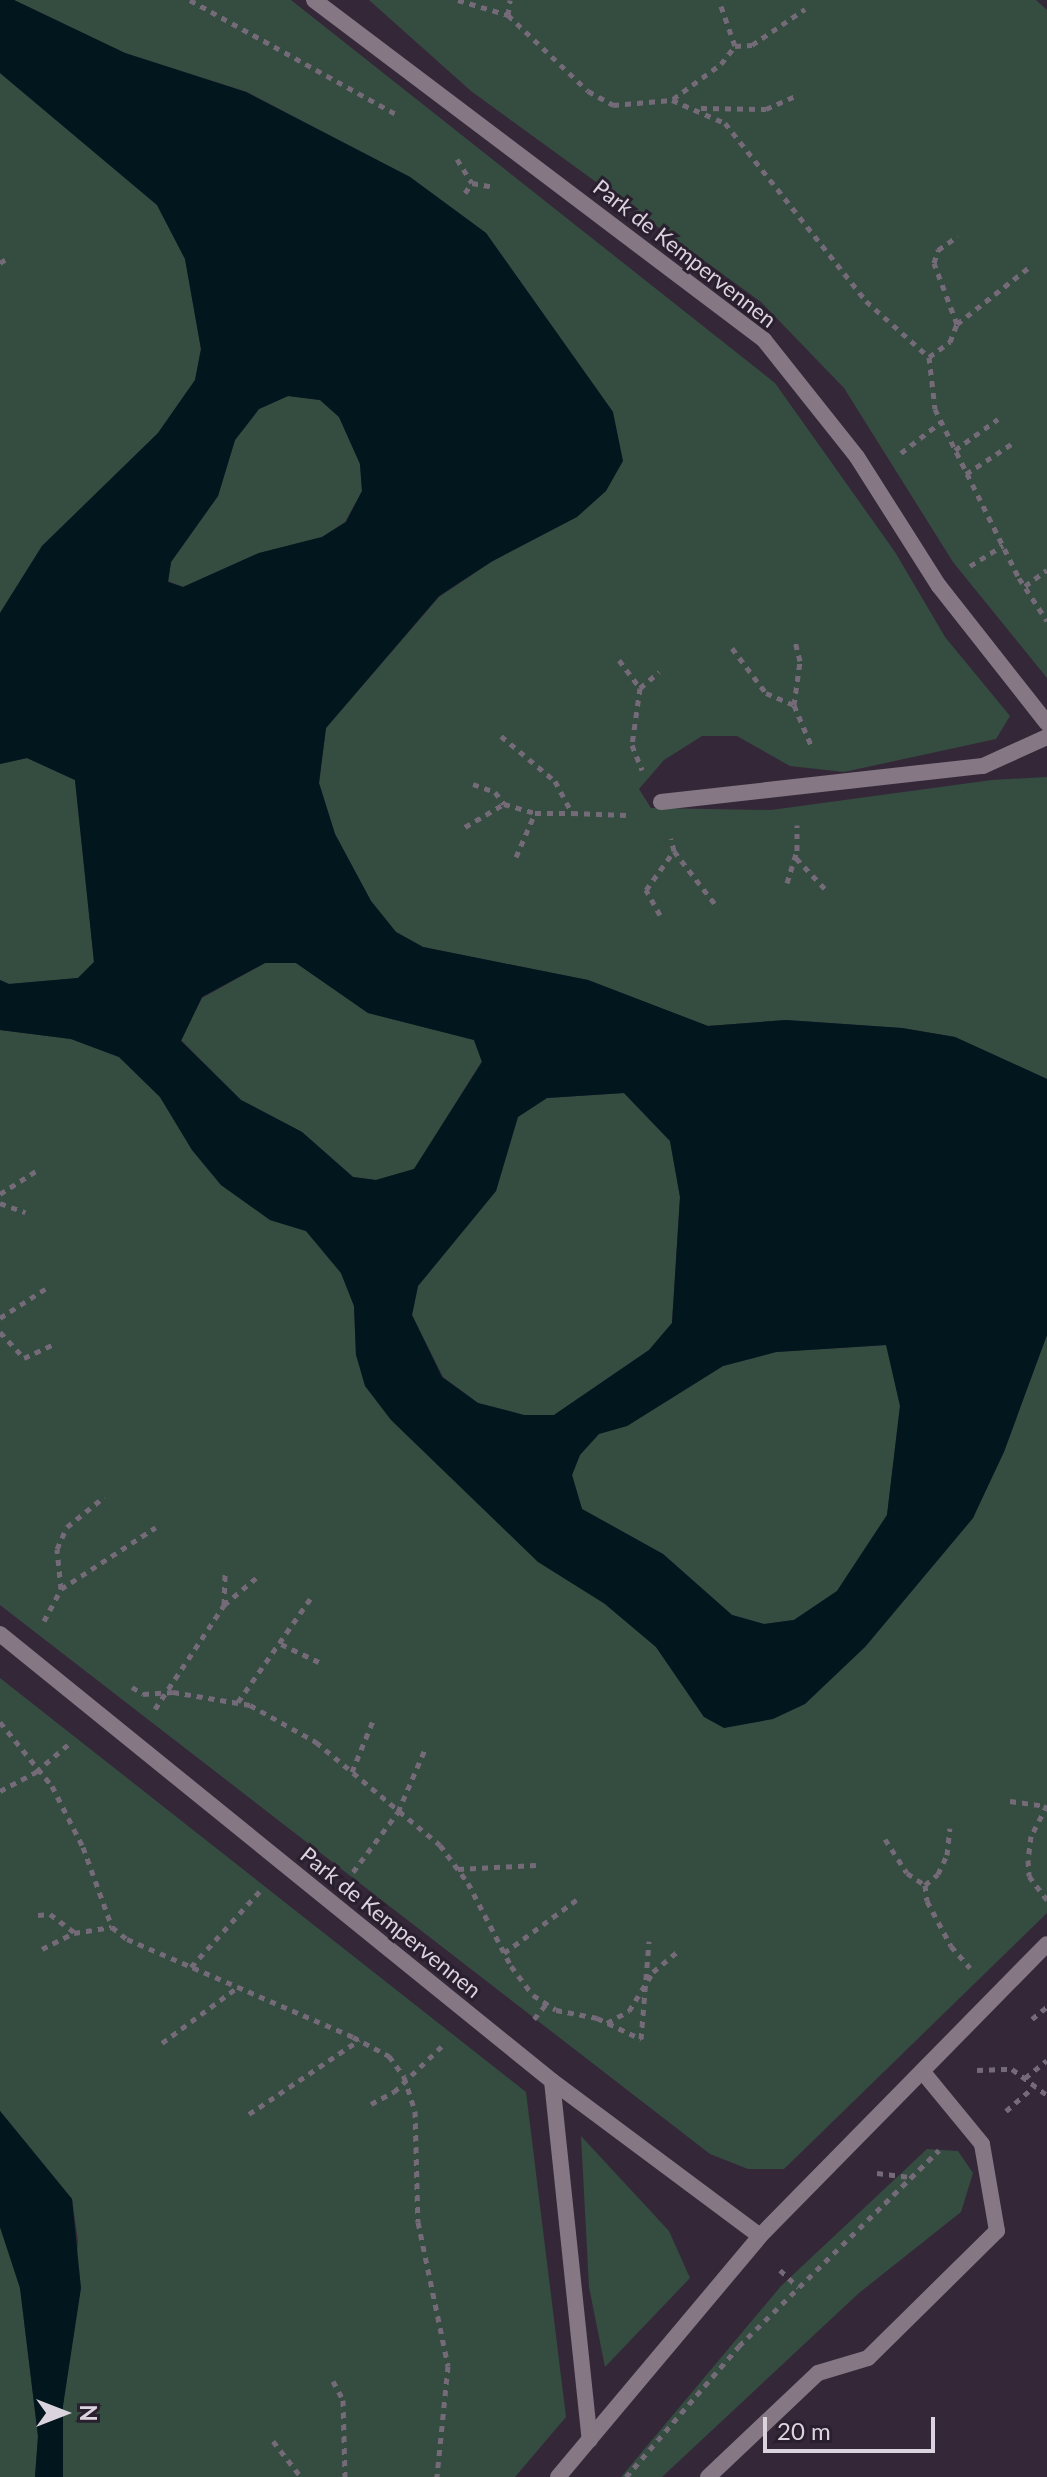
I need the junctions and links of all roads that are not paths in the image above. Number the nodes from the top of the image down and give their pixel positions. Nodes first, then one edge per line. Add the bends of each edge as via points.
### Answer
1 (314, 0) edge
2 (1047, 723) edge
3 (1047, 737) edge
4 (661, 802) road end
5 (0, 1634) edge
6 (1047, 1944) edge
7 (922, 2071) junction
8 (552, 2081) junction
9 (760, 2236) junction
10 (590, 2440) junction
11 (558, 2477) edge
12 (708, 2477) edge

1 - 2 lane, Park de Kempervennen via 764,340 869,477 939,586
3 - 4 lane via 983,766
5 - 8 lane, Park de Kempervennen
6 - 7 lane
7 - 9 lane
7 - 12 lane via 982,2144 997,2231 868,2358 818,2373
8 - 9 lane, Park de Kempervennen
8 - 10 lane
9 - 10 lane
10 - 11 lane

